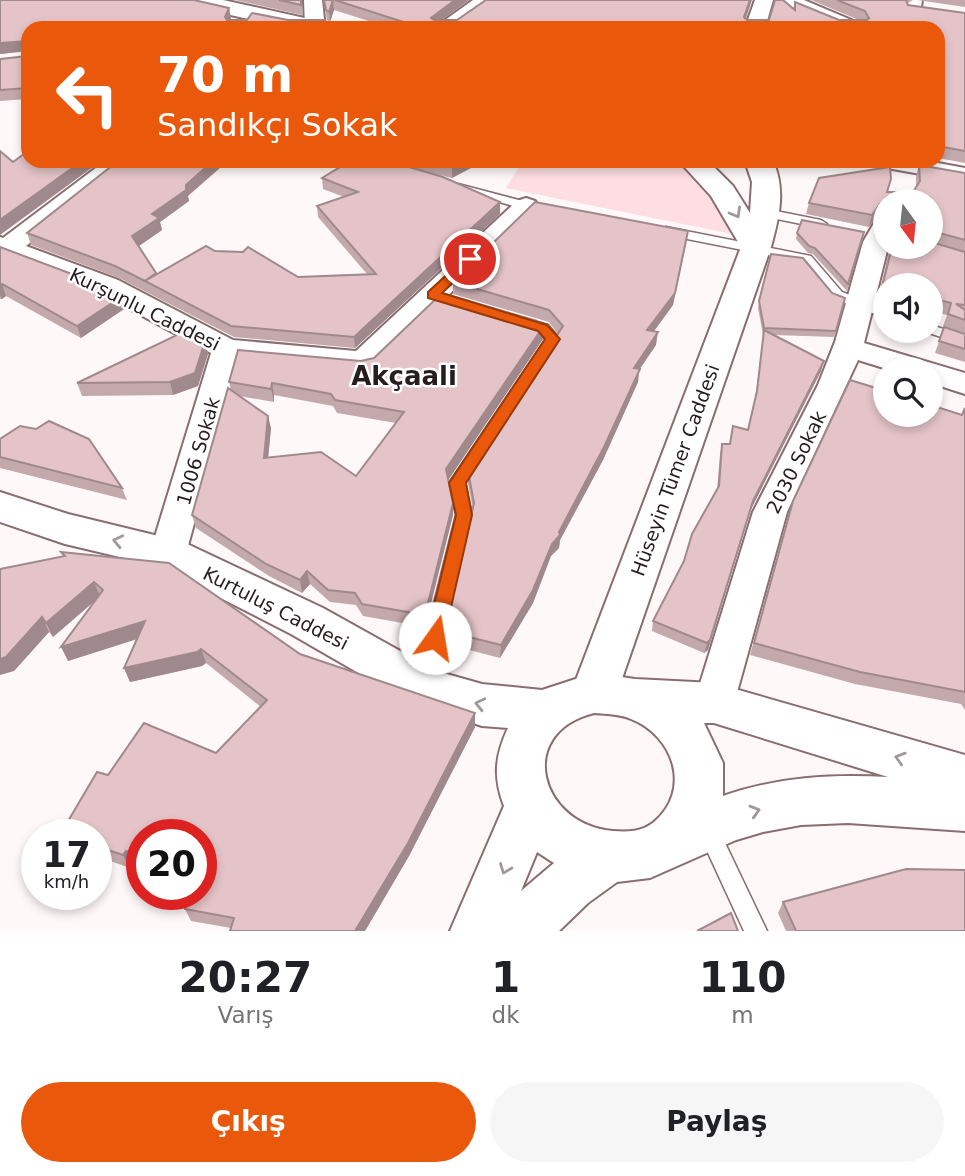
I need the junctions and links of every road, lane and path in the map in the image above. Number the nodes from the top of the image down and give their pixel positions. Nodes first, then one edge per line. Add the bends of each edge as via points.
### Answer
1 (194, 0) edge
2 (313, 0) edge
3 (485, 0) edge
4 (764, 0) edge
5 (788, 0) edge
6 (242, 20) edge
7 (316, 21) edge
8 (454, 21) edge
9 (757, 21) edge
10 (837, 21) edge
11 (110, 168) edge
12 (700, 168) edge
13 (761, 168) edge
14 (894, 168) edge
15 (926, 168) edge
16 (965, 175) edge
17 (447, 184) edge
18 (901, 189) edge
19 (540, 209) joint
20 (648, 228) edge
21 (839, 228) edge
22 (761, 230) junction
23 (4, 246) edge
24 (873, 309) edge
25 (506, 317) edge
26 (943, 333) edge
27 (965, 341) edge
28 (847, 347) junction
29 (227, 349) junction
30 (880, 357) edge
31 (943, 377) edge
32 (965, 384) edge
33 (0, 507) edge
34 (168, 553) junction
35 (423, 687) junction
36 (613, 696) junction
37 (714, 703) junction
38 (548, 711) junction
39 (965, 778) edge
40 (529, 806) junction
41 (965, 807) edge
42 (688, 835) junction
43 (607, 858) junction
44 (478, 931) edge
45 (519, 931) edge
46 (755, 931) edge

1 - 6 main road
2 - 7 street
3 - 8 street
4 - 9 street
5 - 10 street
11 - 23 street
12 -> 22 main road
13 - 22 main road
14 - 18 street
15 - 16 street
17 - 19 lane
19 - 29 street, Kurşunlu Caddesi via 363,361
20 - 22 lane
21 - 22 lane
22 - 24 lane via 807,259 837,295
22 - 36 main road, Hüseyin Tümer Caddesi
23 - 29 street, Kurşunlu Caddesi via 108,286
24 - 28 street, 2030 Sokak
25 - 35 lane via 542,328 553,339 457,483 464,515
26 - 27 lane
28 - 30 street
28 - 37 street, 2030 Sokak via 770,512
29 - 34 street, 1006 Sokak
31 - 32 street
34 -> 33 main road, Kurtuluş Caddesi via 65,529
34 - 35 main road, Kurtuluş Caddesi via 307,621
38 -> 35 main road, Kurtuluş Caddesi via 482,705
36 - 37 main road
36 - 38 main road via 569,699
36 - 42 main road via 648,703 672,719 690,741 700,768 700,796
39 -> 37 main road
38 - 40 main road via 531,729 522,751 520,778
40 - 43 main road via 548,831 575,849
40 -> 44 main road
42 -> 41 main road via 774,805 818,800
42 - 43 main road via 641,857
42 - 46 lane
43 - 45 main road via 569,884

